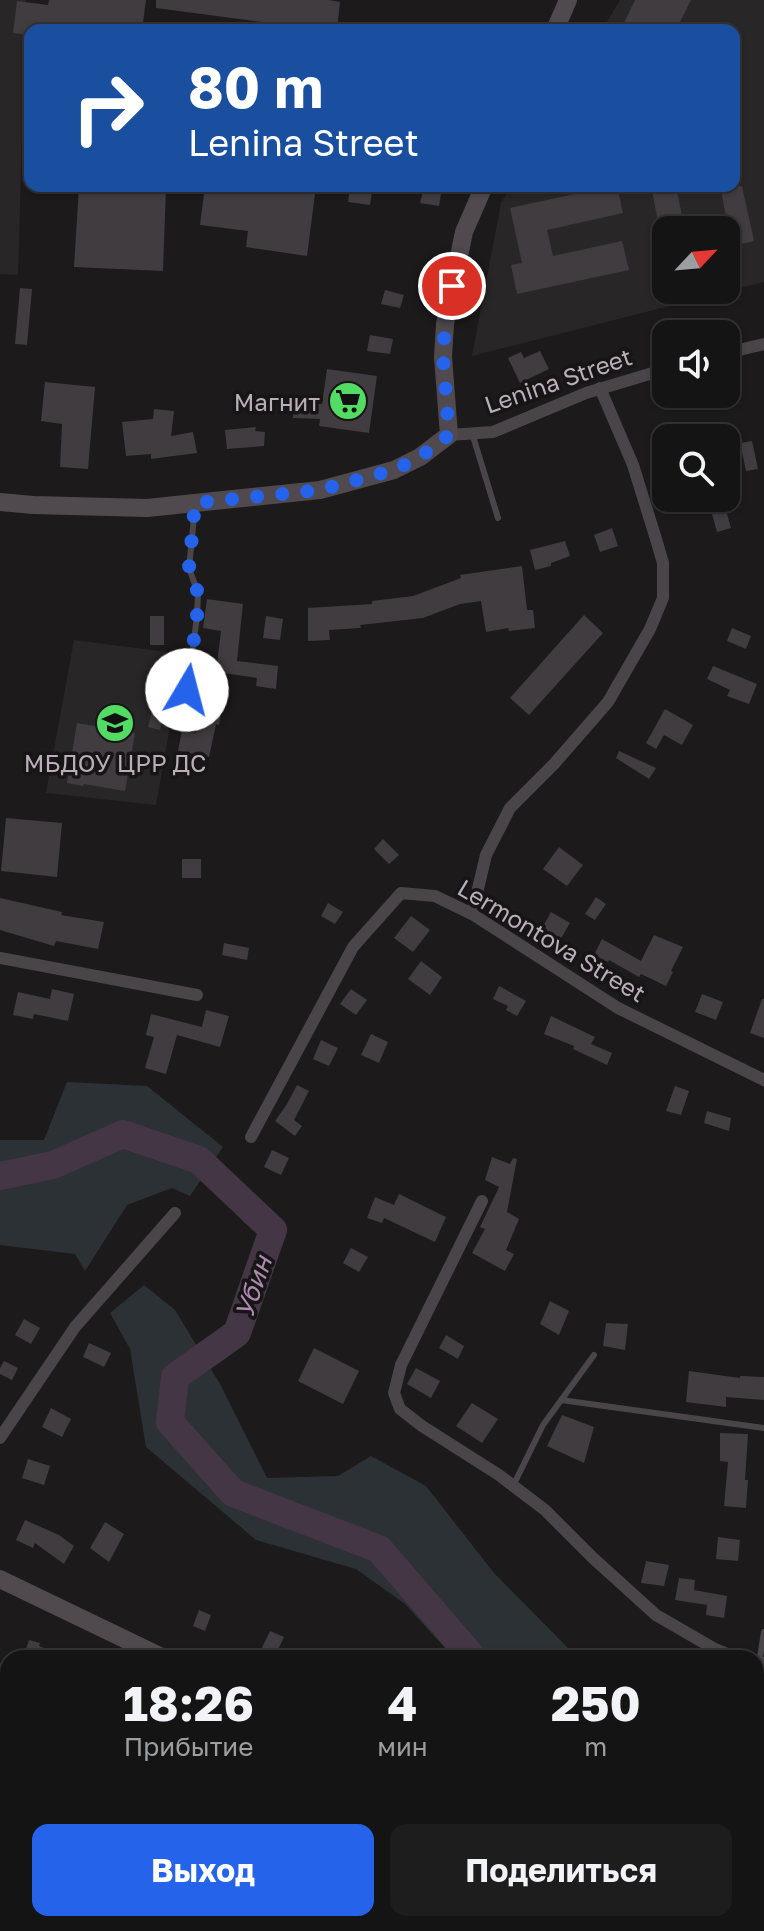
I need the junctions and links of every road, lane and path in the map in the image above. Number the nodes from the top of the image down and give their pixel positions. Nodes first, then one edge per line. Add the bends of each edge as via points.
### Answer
1 (568, 0) edge
2 (558, 24) edge
3 (481, 192) edge
4 (764, 344) edge
5 (740, 350) edge
6 (652, 373) edge
7 (600, 388) junction
8 (472, 433) junction
9 (449, 435) junction
10 (0, 502) edge
11 (195, 503) junction
12 (498, 518) dead end
13 (187, 690) dead end
14 (472, 914) junction
15 (0, 958) edge
16 (197, 995) dead end
17 (764, 1080) edge
18 (251, 1137) dead end
19 (482, 1201) dead end
20 (175, 1213) dead end
21 (594, 1355) dead end
22 (561, 1400) junction
23 (764, 1428) edge
24 (0, 1438) edge
25 (513, 1486) junction
26 (0, 1579) edge
27 (147, 1650) edge
28 (718, 1650) edge

1 - 2 street
3 - 9 street via 464,232 445,324
4 - 5 street
6 - 7 street, Lenina Street
7 - 8 street, Lenina Street via 493,432
7 - 14 street via 633,465 656,539 663,563 663,598 608,702 510,808 486,855
8 - 9 street, Lenina Street
8 - 12 lane
9 - 11 street via 394,470 320,490
10 - 11 street via 147,508
11 - 13 lane via 189,568 198,593 197,617
14 - 17 street, Lermontova Street via 618,1008
14 - 18 street, Lermontova Street via 435,896 401,893 353,947
15 - 16 street
19 - 25 street via 401,1365 394,1393 400,1409
20 - 24 street via 75,1327
21 - 22 lane
22 - 23 lane
22 - 25 lane
25 - 28 street via 656,1615
26 - 27 street

